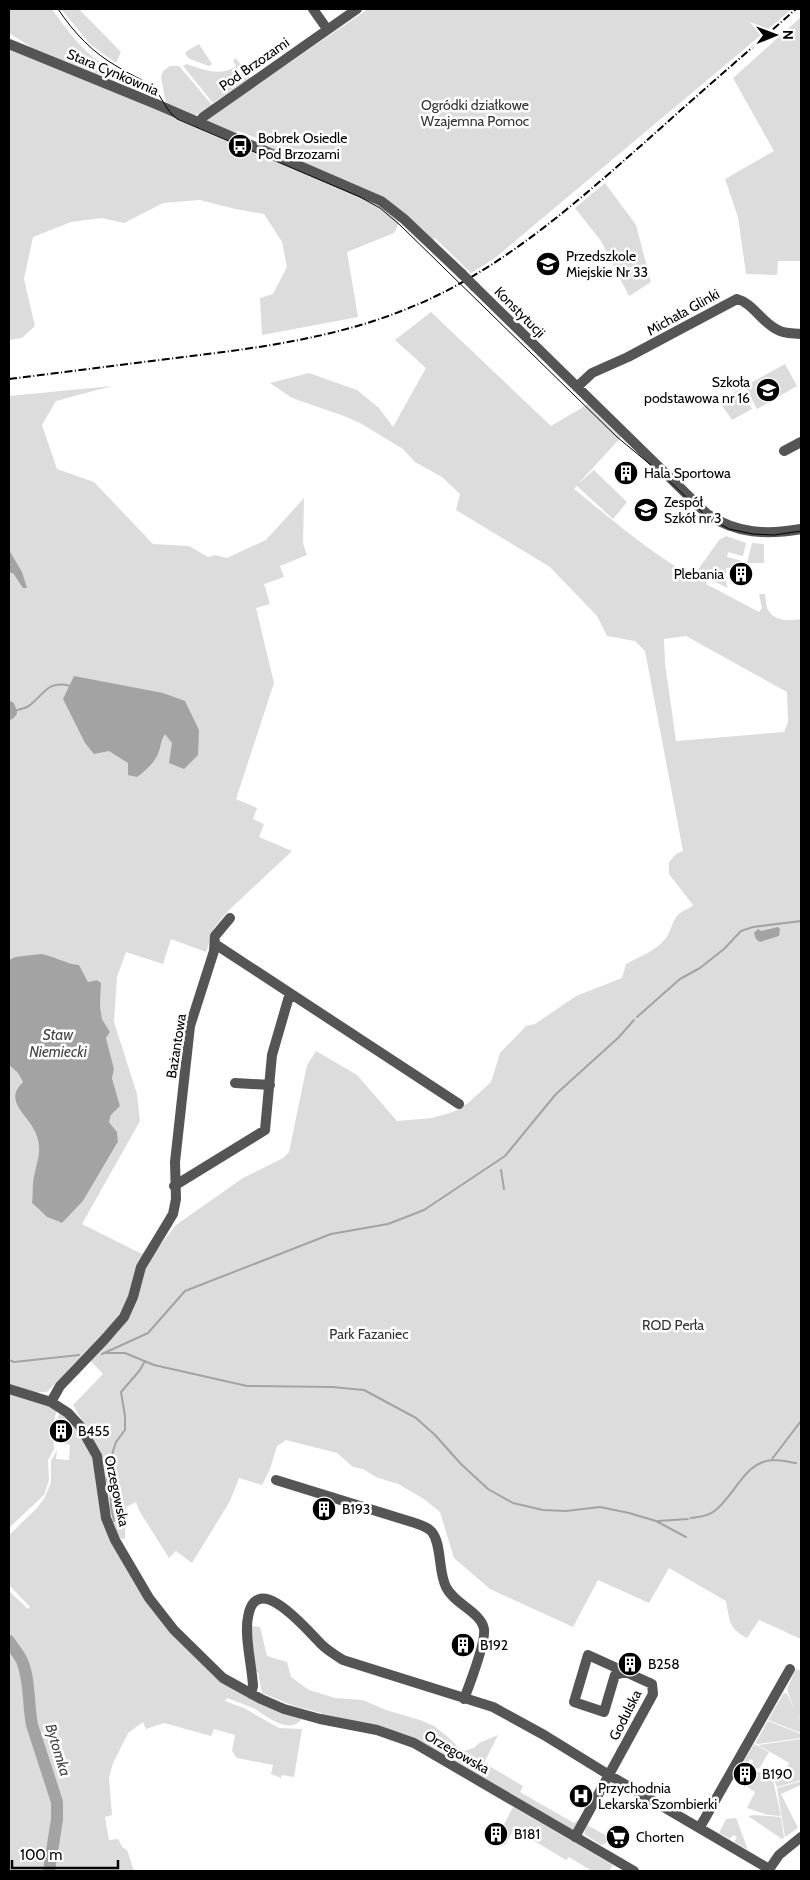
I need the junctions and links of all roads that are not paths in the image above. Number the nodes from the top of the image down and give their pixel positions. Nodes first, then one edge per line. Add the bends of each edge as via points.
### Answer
1 (313, 9) edge
2 (357, 9) edge
3 (327, 29) junction
4 (11, 44) edge
5 (199, 123) junction
6 (801, 334) edge
7 (577, 387) junction
8 (801, 442) edge
9 (784, 451) dead end
10 (801, 529) edge
11 (230, 918) dead end
12 (215, 944) junction
13 (290, 993) junction
14 (235, 1083) dead end
15 (270, 1085) junction
16 (459, 1104) dead end
17 (174, 1186) junction
18 (9, 1389) edge
19 (51, 1402) junction
20 (276, 1480) dead end
21 (790, 1669) dead end
22 (626, 1672) junction
23 (251, 1694) junction
24 (464, 1699) junction
25 (609, 1775) junction
26 (700, 1827) junction
27 (575, 1836) junction
28 (801, 1836) edge
29 (768, 1870) edge
30 (634, 1871) edge

1 - 3 street
2 - 3 street, Pod Brzozami
3 - 5 street, Pod Brzozami
4 - 5 street, Stara Cynkownia
5 - 7 street, Konstytucji, bridge via 381,201 462,274
6 - 7 street, Michała Glinki via 779,331 742,300 736,299 592,373
7 - 10 street, Konstytucji via 690,499 718,522 758,533
8 - 9 street
11 - 12 street, Bażantowa via 215,936
12 - 13 street
12 - 17 street, Bażantowa via 190,1026
13 - 15 street via 272,1055
13 - 16 street
14 - 15 street
15 - 17 street via 265,1130
17 - 19 street, Bażantowa via 173,1214 141,1267 128,1309 104,1340 60,1386
18 - 19 street, Orzegowska
19 - 23 street, Orzegowska via 68,1413 92,1445 99,1462 106,1518 149,1598 174,1630 223,1678
20 - 24 street via 424,1526 432,1532 447,1590 477,1617 484,1629 484,1640
21 - 26 street
22 - 22 street, Godulska via 588,1655 574,1702 604,1712 615,1675
22 - 25 street, Godulska via 652,1684 653,1694
23 - 24 street via 253,1679 248,1616 255,1602 266,1598 282,1606 322,1645 343,1660
23 - 27 street, Orzegowska via 293,1712 377,1730 414,1743
24 - 25 street via 500,1711
25 - 26 street
25 - 27 street, Godulska
26 - 29 street
27 - 30 street, Orzegowska
28 - 29 street

